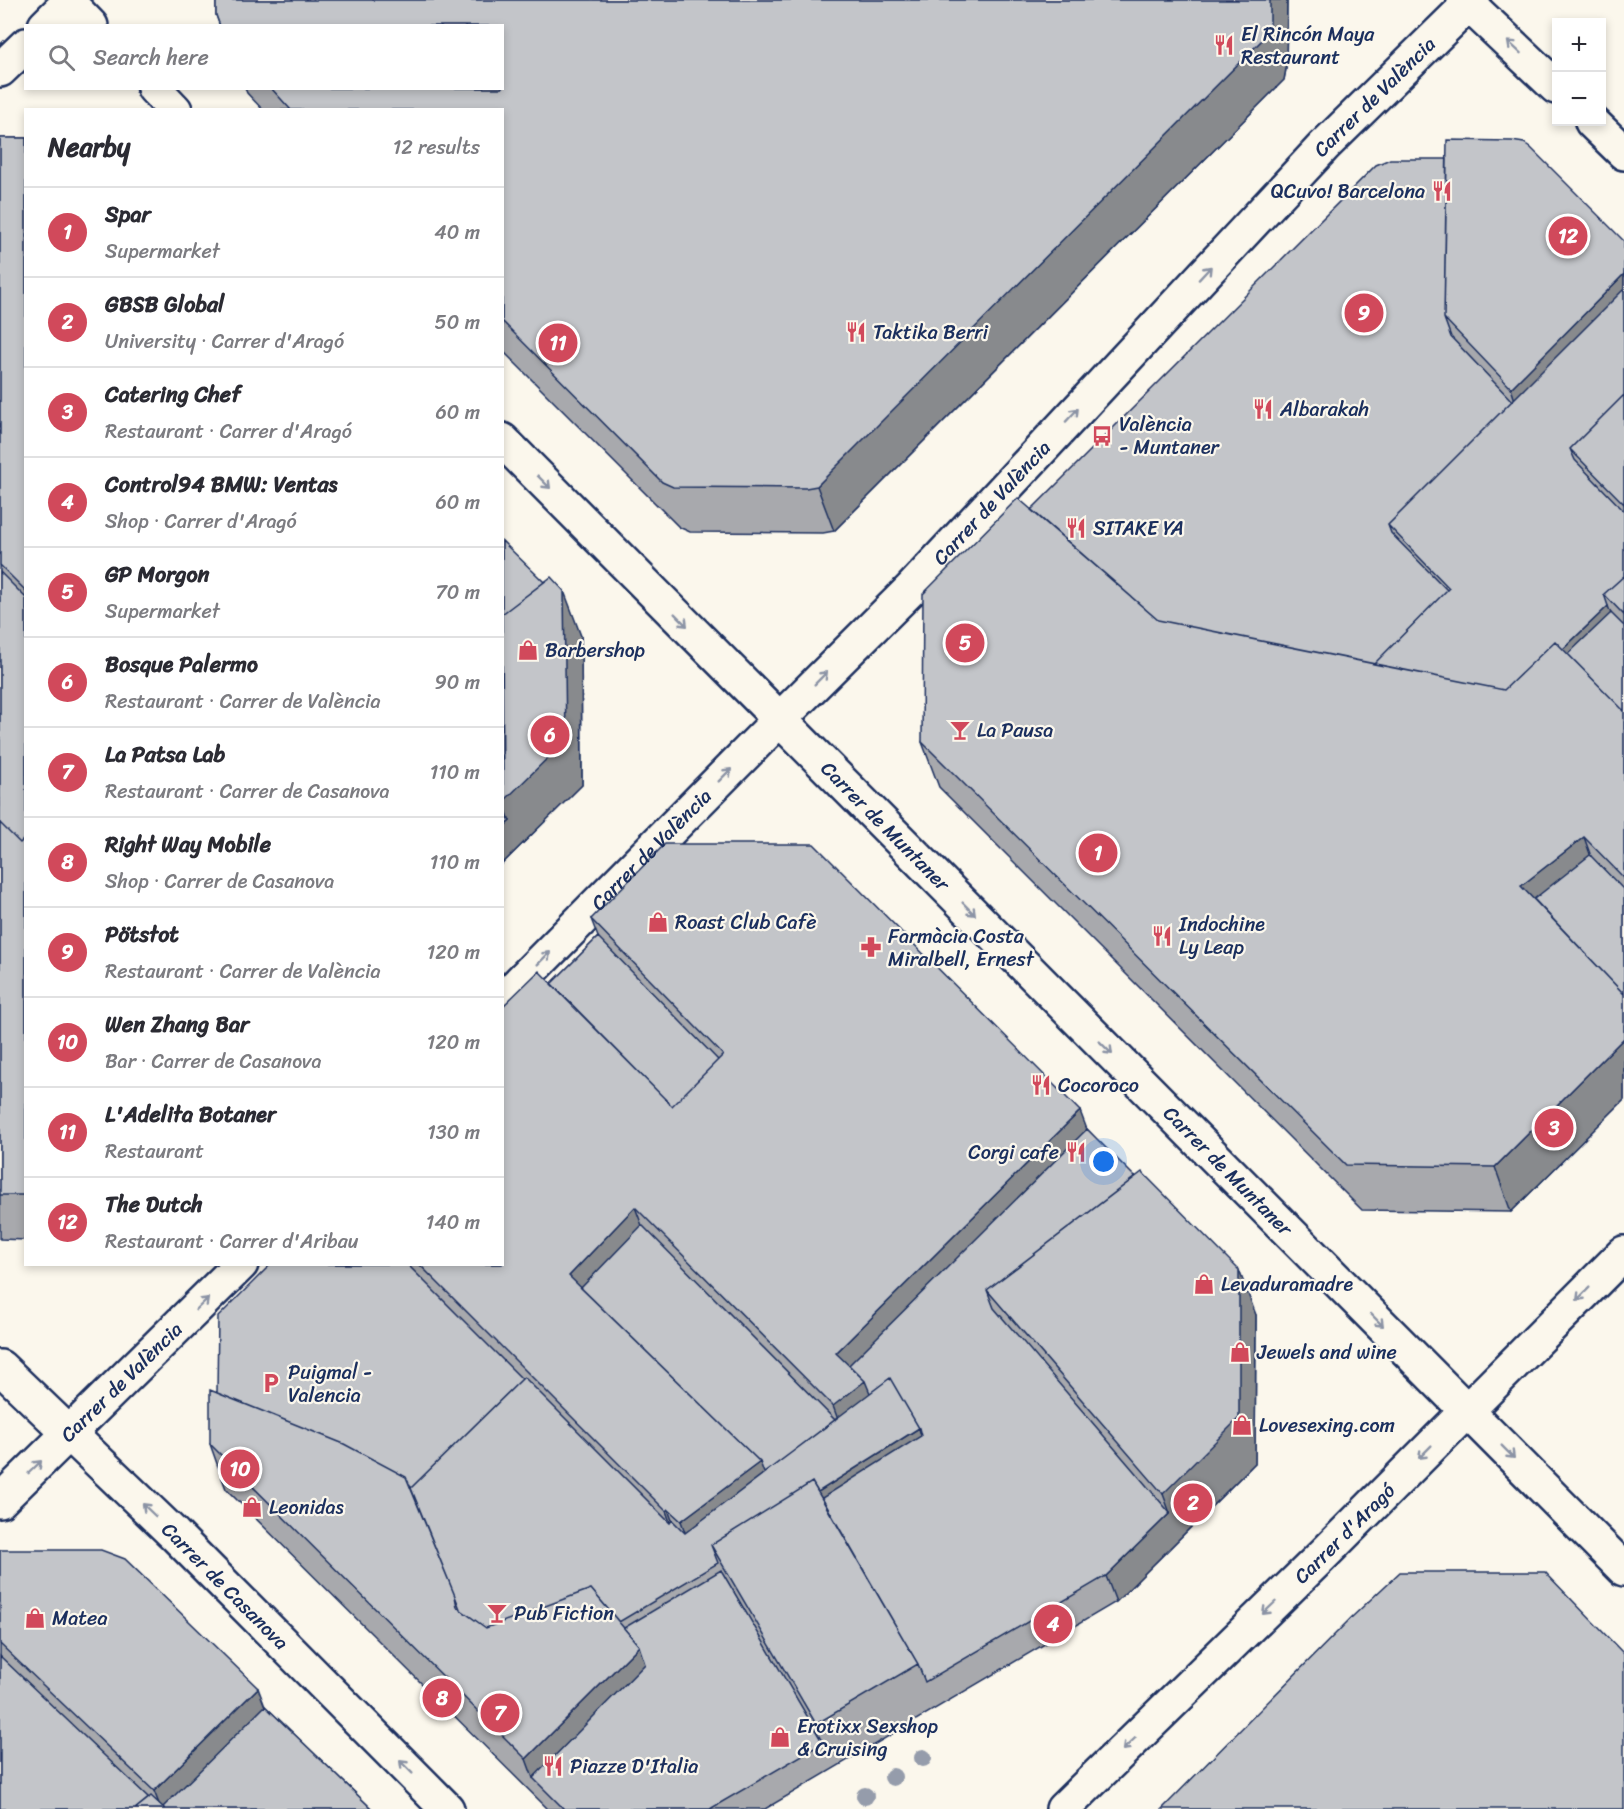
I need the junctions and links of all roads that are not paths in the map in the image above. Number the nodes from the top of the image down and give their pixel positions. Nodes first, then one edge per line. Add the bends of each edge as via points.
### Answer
1 (68, 1) edge
2 (1469, 2) edge
3 (47, 24) edge
4 (89, 24) edge
5 (24, 47) edge
6 (0, 70) edge
7 (1552, 82) edge
8 (156, 90) edge
9 (173, 108) edge
10 (1596, 126) edge
11 (1624, 153) edge
12 (504, 442) edge
13 (780, 719) junction
14 (504, 998) edge
15 (1624, 1253) edge
16 (239, 1266) edge
17 (0, 1367) edge
18 (1467, 1411) junction
19 (70, 1433) junction
20 (0, 1501) edge
21 (1624, 1569) edge
22 (447, 1809) edge
23 (1064, 1809) edge

1 - 3 main road
1 - 4 main road
7 -> 2 main road
13 -> 2 main road, Carrer de València via 911,589 1324,146
5 - 6 main road
8 - 9 main road
10 - 11 main road
12 -> 13 main road, Carrer de Muntaner
14 -> 13 main road, Carrer de València
13 -> 18 main road, Carrer de Muntaner
15 -> 18 main road, Carrer d'Aragó
19 -> 16 main road, Carrer de València
17 - 19 main road, Carrer de Casanova
18 -> 21 main road, Carrer de Muntaner
18 -> 23 main road, Carrer d'Aragó
20 -> 19 main road, Carrer de València
22 -> 19 main road, Carrer de Casanova

